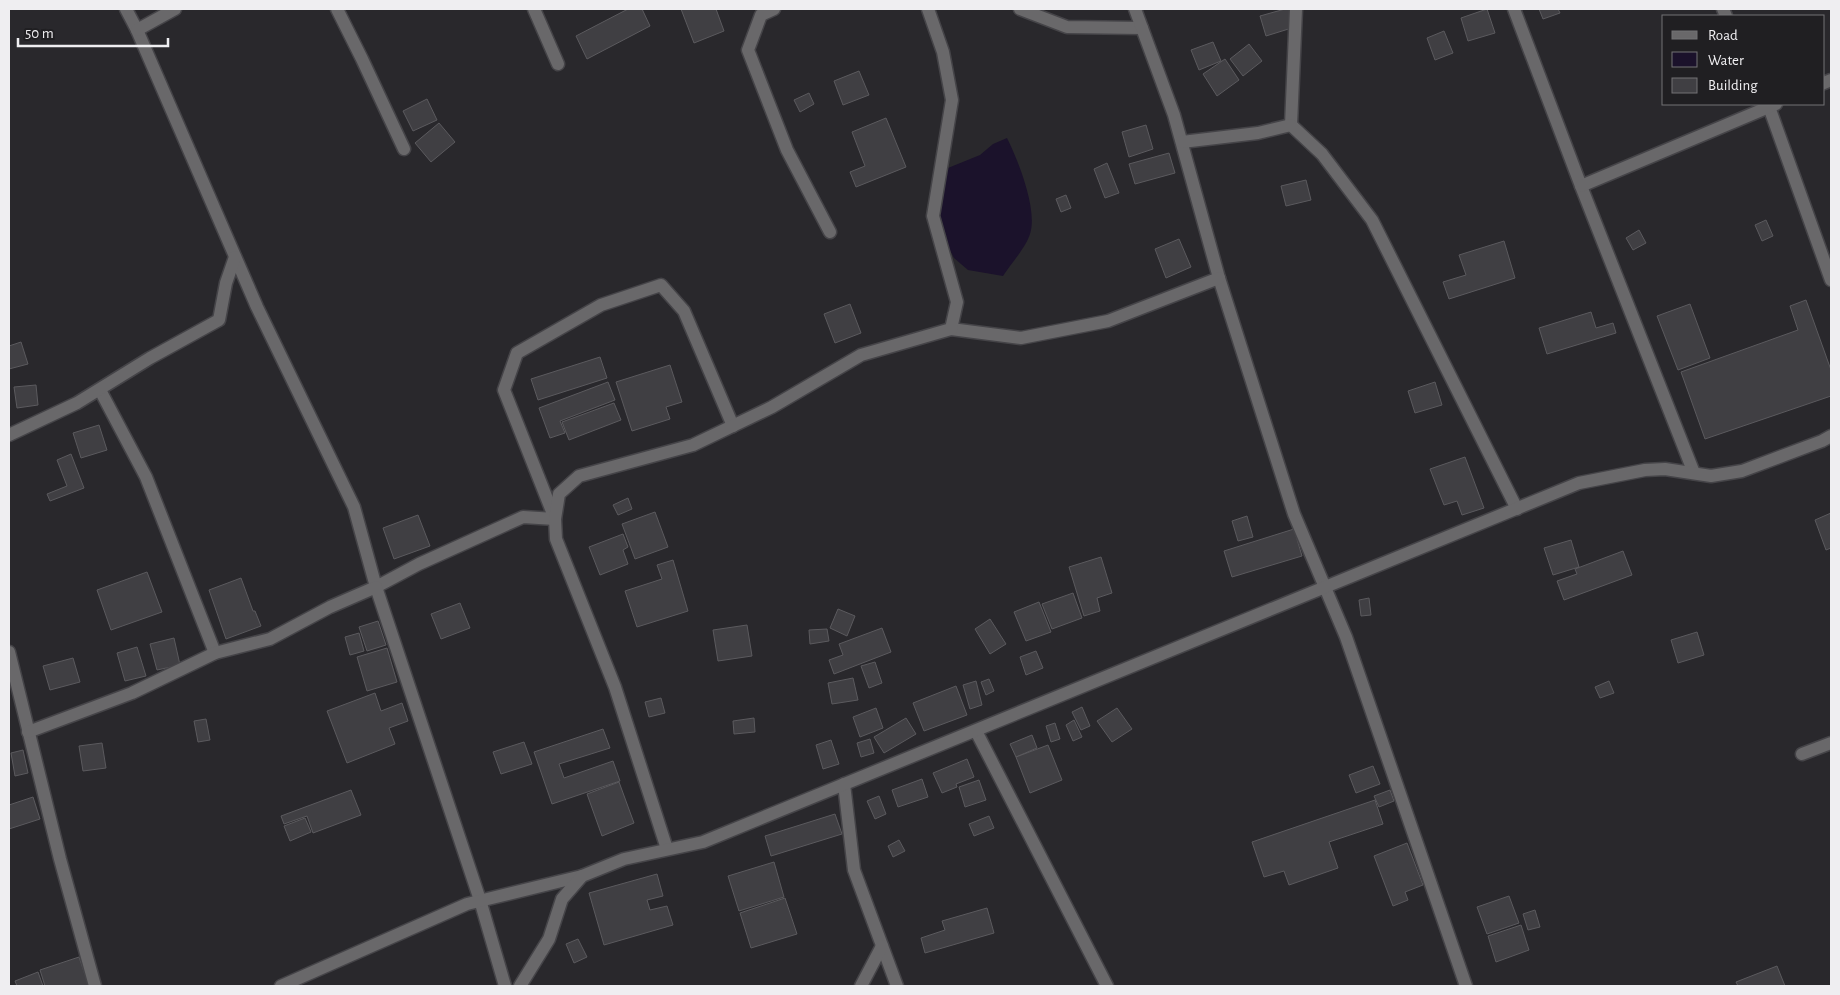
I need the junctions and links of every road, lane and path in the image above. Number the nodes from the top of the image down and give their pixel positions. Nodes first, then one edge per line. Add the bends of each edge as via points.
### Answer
1 (126, 9) edge
2 (175, 9) edge
3 (337, 9) edge
4 (534, 9) edge
5 (774, 9) edge
6 (928, 9) edge
7 (1020, 9) edge
8 (1135, 9) edge
9 (1296, 9) edge
10 (1514, 9) edge
11 (1142, 28) junction
12 (137, 30) junction
13 (558, 64) dead end
14 (1771, 105) edge
15 (1291, 125) junction
16 (1182, 142) junction
17 (404, 149) dead end
18 (1581, 186) junction
19 (830, 232) dead end
20 (235, 257) junction
21 (1219, 278) junction
22 (1831, 280) edge
23 (951, 329) junction
24 (100, 390) junction
25 (733, 426) junction
26 (9, 436) edge
27 (1831, 436) edge
28 (1694, 473) junction
29 (1517, 509) junction
30 (555, 519) junction
31 (376, 587) junction
32 (1325, 587) junction
33 (9, 652) edge
34 (215, 653) junction
35 (976, 730) junction
36 (28, 732) junction
37 (1831, 743) edge
38 (1802, 754) dead end
39 (844, 784) junction
40 (667, 849) junction
41 (582, 876) junction
42 (480, 900) junction
43 (882, 946) junction
44 (289, 985) edge
45 (95, 986) edge
46 (505, 986) edge
47 (520, 986) edge
48 (861, 986) edge
49 (897, 986) edge
50 (1107, 986) edge
51 (1466, 986) edge

1 - 12 street
2 - 12 street
3 - 17 street
4 - 13 street
5 - 19 street via 761,15 748,50 787,150
6 - 23 street via 943,52 952,100 933,216 957,302
7 - 11 street via 1067,27
8 - 11 street
9 - 15 street
10 - 18 street
11 - 16 street
12 - 20 street
14 - 18 street
14 - 22 street
15 - 16 street via 1258,133
15 - 29 street via 1322,154 1372,220
16 - 21 street
18 - 28 street
20 - 24 street via 219,320
20 - 31 street via 354,507
21 - 23 street via 1108,321 1021,338
21 - 32 street via 1294,514
23 - 25 street via 861,355
24 - 26 street
24 - 34 street via 146,477
25 - 30 street via 693,445 579,476 559,494
25 - 30 street via 684,311 661,284 601,305 517,353 504,390
27 - 28 street via 1742,471 1712,476
28 - 29 street via 1645,470 1579,484
29 - 32 street
30 - 31 street via 523,517
30 - 40 street via 556,539 615,687
31 - 34 street via 270,639
31 - 42 street
32 - 35 street
32 - 51 street via 1346,637
33 - 36 street
34 - 36 street via 132,694
35 - 39 street
35 - 50 street
36 - 45 street
37 - 38 street
39 - 40 street via 703,842
39 - 43 street via 854,870
40 - 41 street via 624,859
41 - 42 street
41 - 47 street via 562,899 549,939
42 - 44 street
42 - 46 street
43 - 48 street
43 - 49 street

